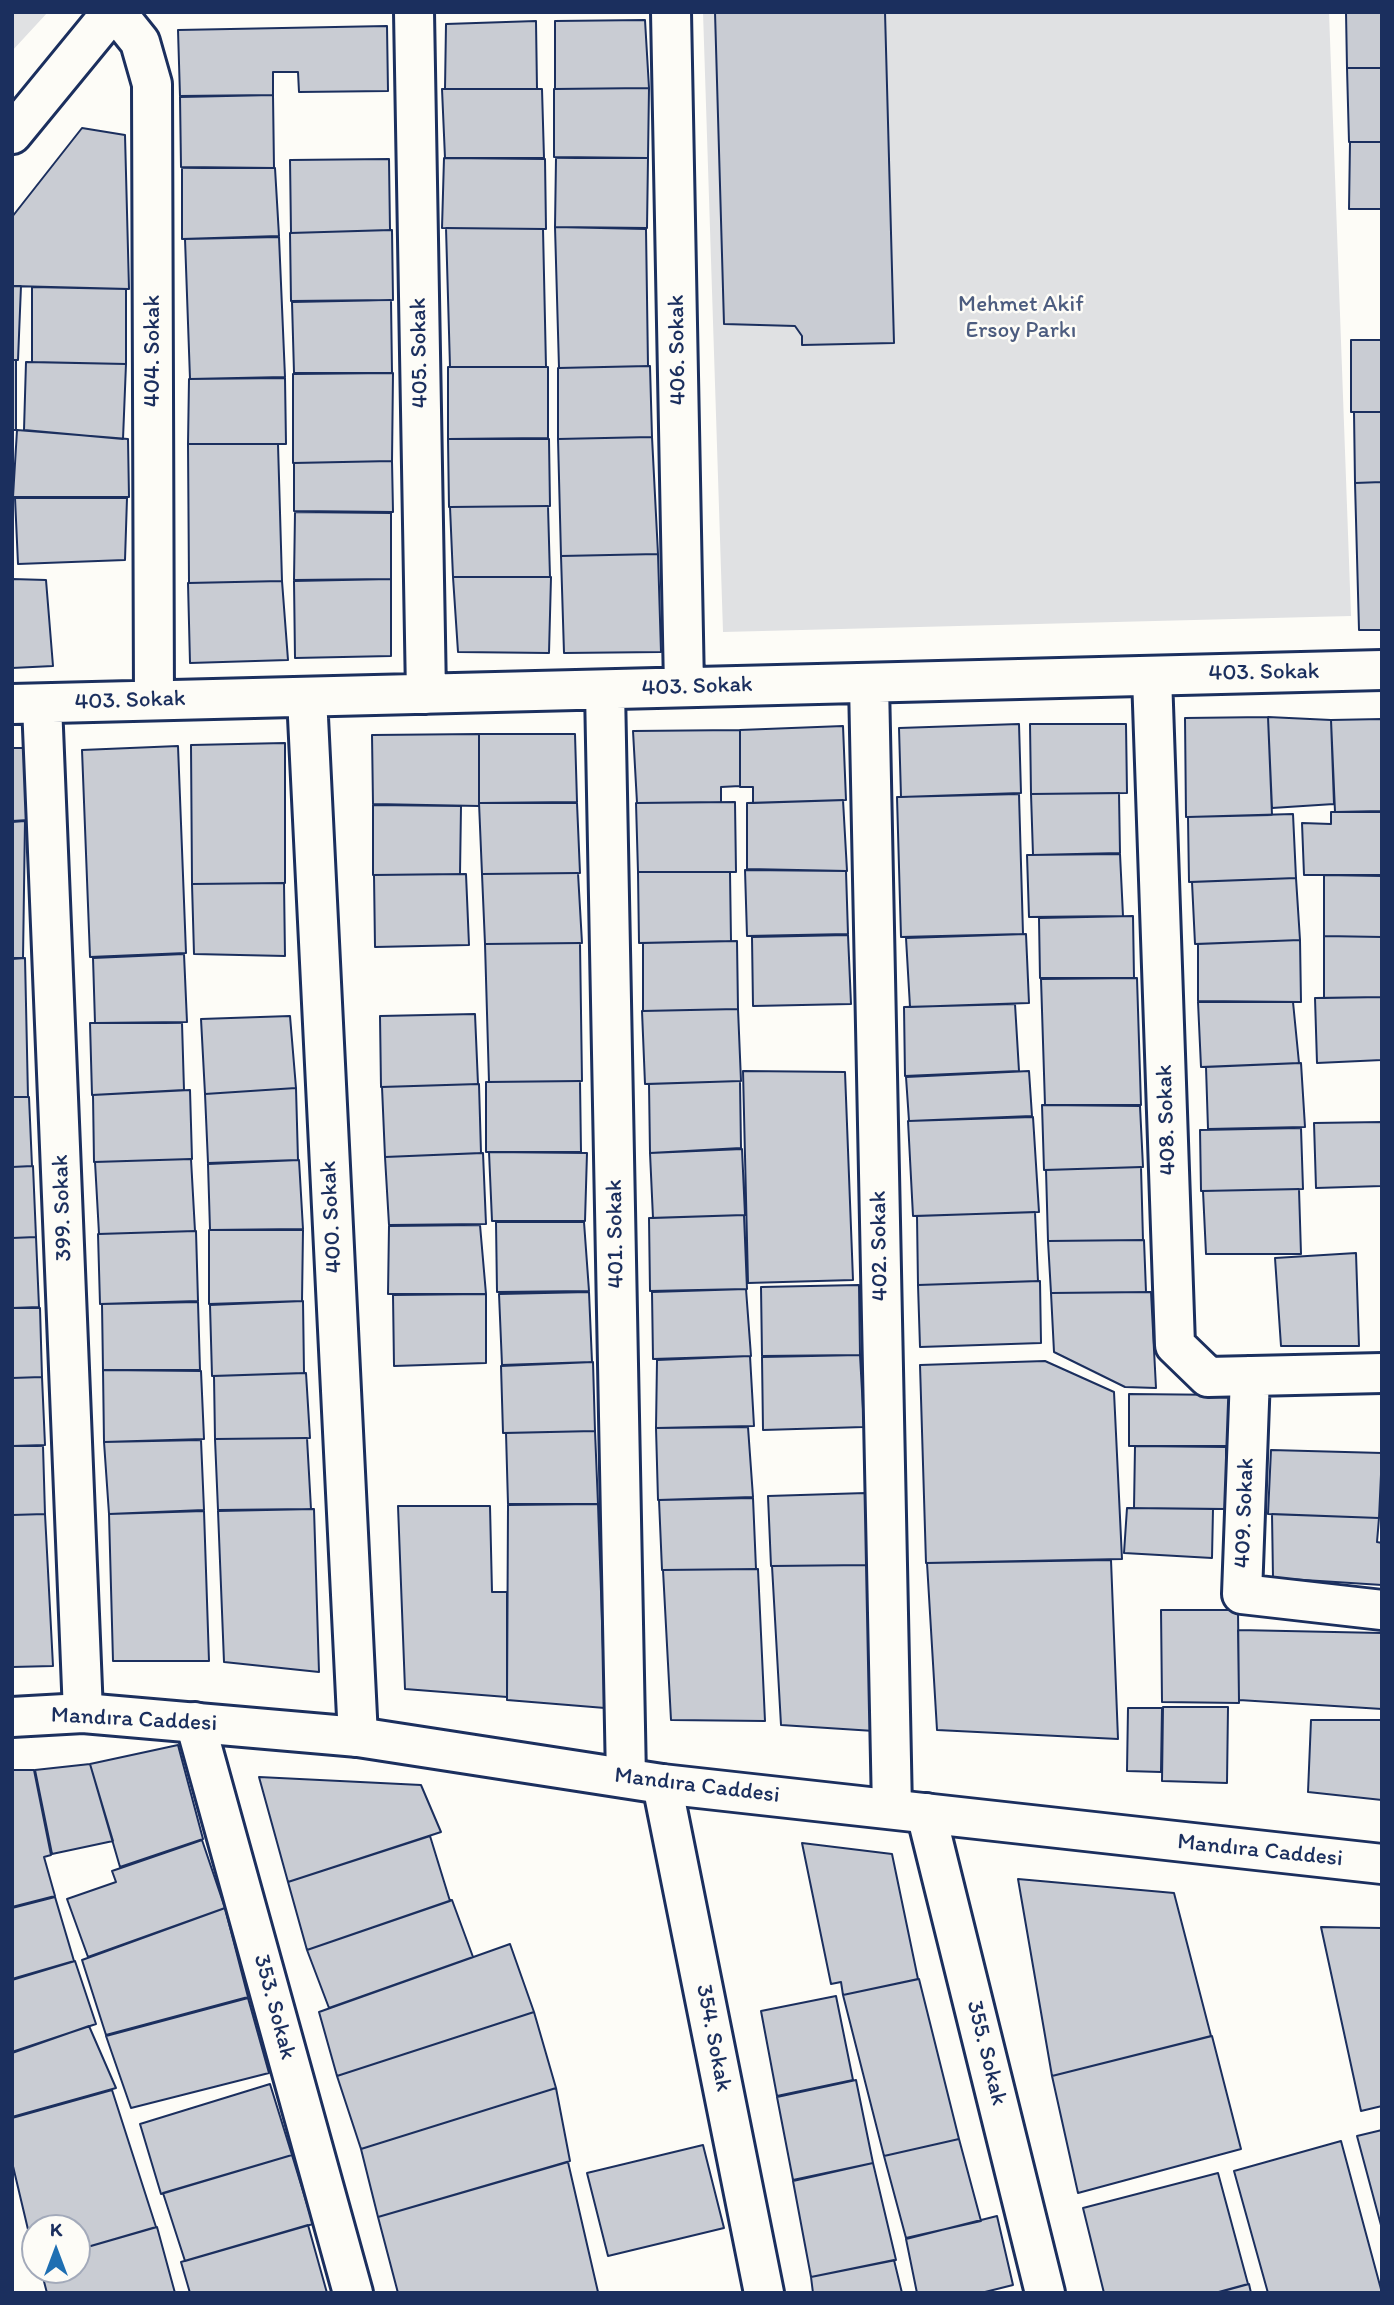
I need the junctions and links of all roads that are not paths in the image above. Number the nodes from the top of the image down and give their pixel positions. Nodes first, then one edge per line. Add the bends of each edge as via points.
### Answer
1 (114, 12) edge
2 (414, 12) edge
3 (671, 12) edge
4 (12, 134) edge
5 (1382, 670) edge
6 (1152, 676) junction
7 (869, 683) junction
8 (684, 687) junction
9 (605, 690) junction
10 (426, 694) junction
11 (307, 696) junction
12 (154, 700) junction
13 (27, 704) edge
14 (1382, 1373) edge
15 (1250, 1376) junction
16 (1382, 1610) edge
17 (83, 1713) junction
18 (12, 1717) edge
19 (195, 1722) junction
20 (358, 1737) junction
21 (644, 1781) junction
22 (909, 1811) junction
23 (1382, 1864) edge
24 (353, 2293) edge
25 (764, 2293) edge
26 (1045, 2293) edge

1 - 4 street
1 - 12 street, 404. Sokak via 140,42 152,84
2 - 10 street, 405. Sokak
3 - 8 street, 406. Sokak
5 - 6 street, 403. Sokak
6 - 7 street, 403. Sokak
6 - 15 street, 408. Sokak via 1175,1345 1208,1377
7 - 8 street, 403. Sokak
7 - 22 street, 402. Sokak
8 - 9 street, 403. Sokak
9 - 10 street, 403. Sokak
9 - 21 street, 401. Sokak
10 - 11 street, 403. Sokak
11 - 12 street, 403. Sokak
11 - 20 street, 400. Sokak
12 - 13 street, 403. Sokak
13 - 17 street, 399. Sokak
14 - 15 street, 408. Sokak
15 - 16 street, 409. Sokak via 1242,1594
17 - 18 street, Mandıra Caddesi
17 - 19 street, Mandıra Caddesi
19 - 20 street, Mandıra Caddesi
19 - 24 street, 353. Sokak
20 - 21 street, Mandıra Caddesi
21 - 22 street, Mandıra Caddesi
21 - 25 street, 354. Sokak
22 - 23 street, Mandıra Caddesi
22 - 26 street, 355. Sokak

